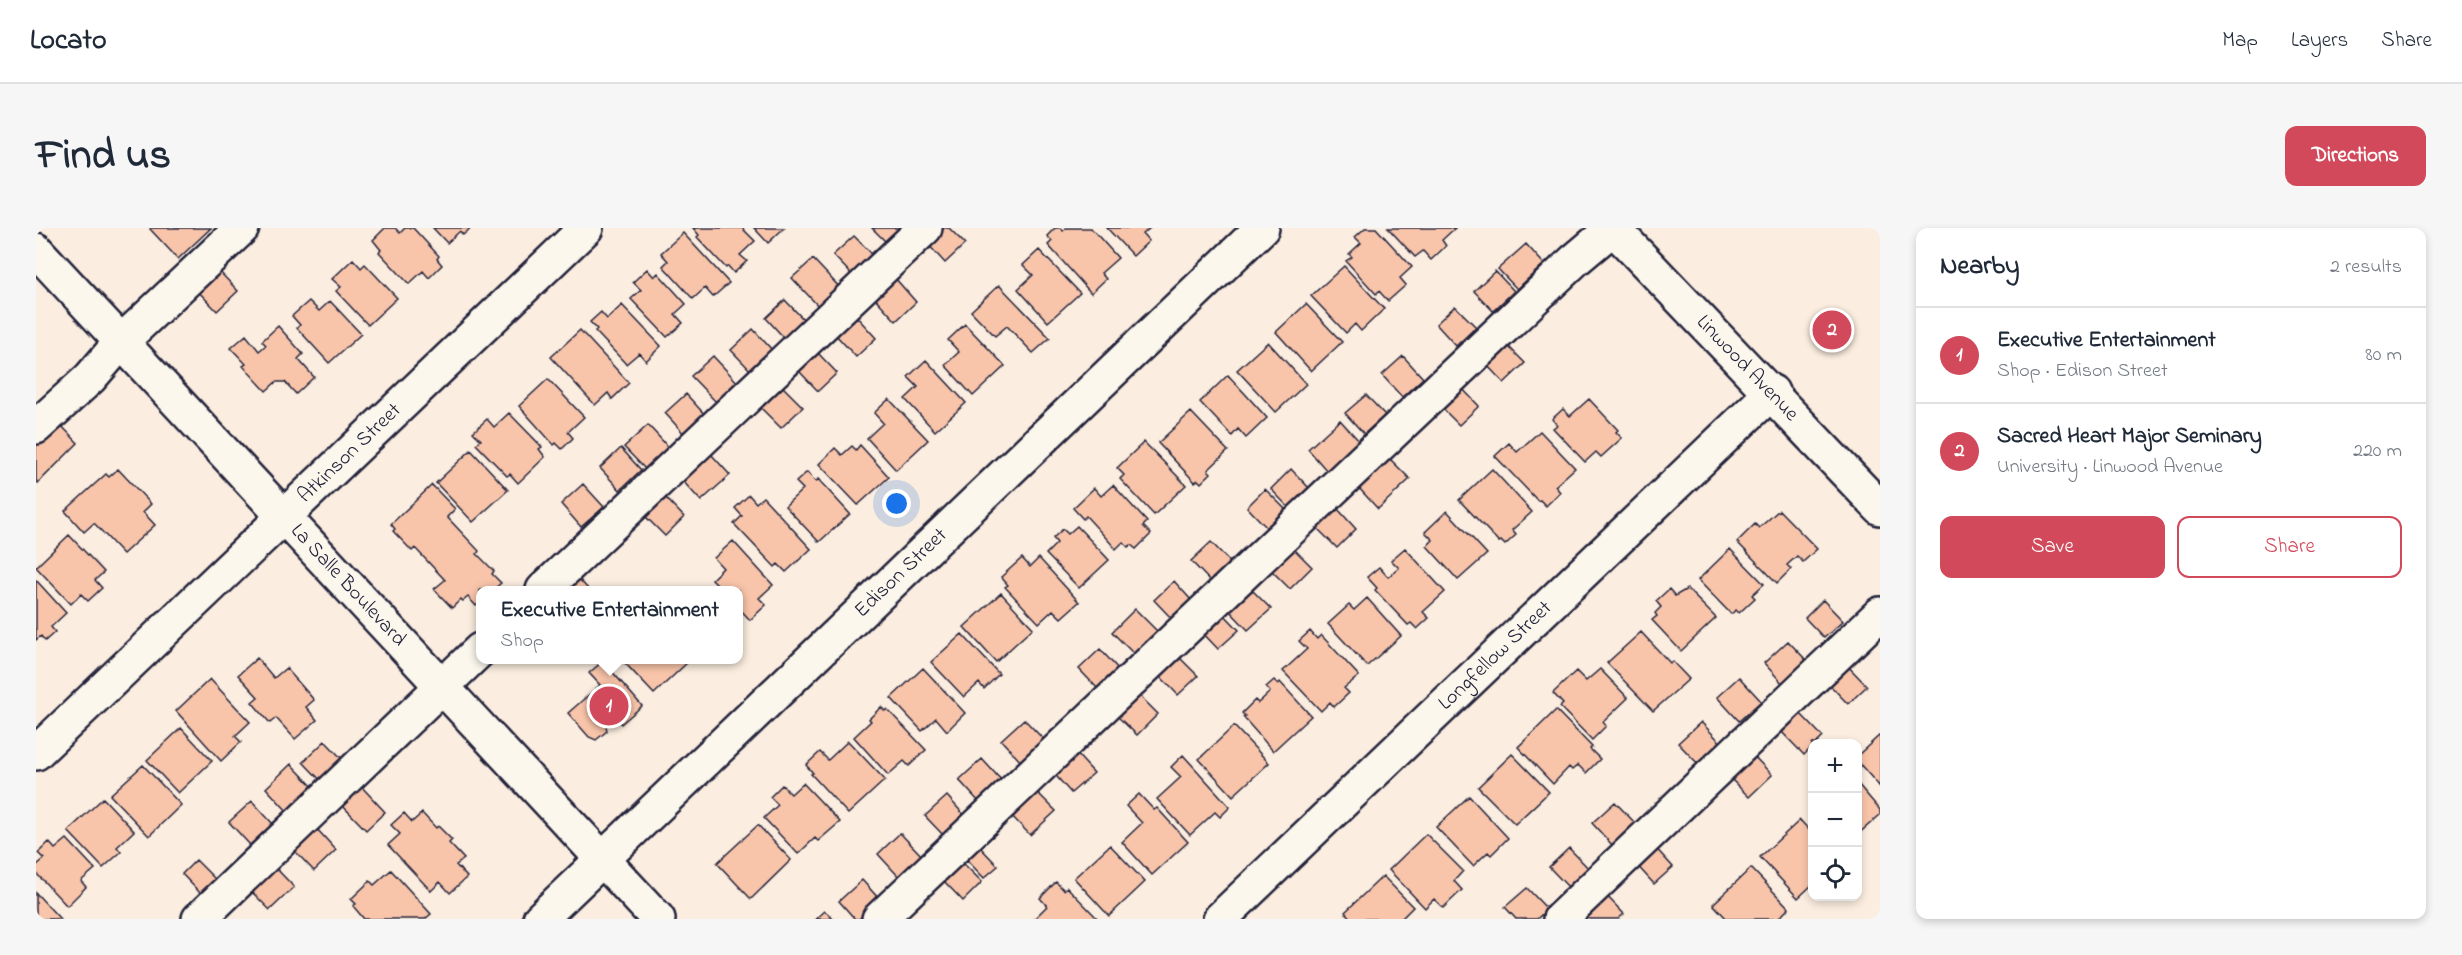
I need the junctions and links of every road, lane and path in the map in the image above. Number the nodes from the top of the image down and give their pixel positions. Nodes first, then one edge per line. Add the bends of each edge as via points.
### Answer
1 (242, 228) edge
2 (586, 228) edge
3 (925, 228) edge
4 (1262, 228) edge
5 (1613, 228) edge
6 (36, 250) edge
7 (121, 342) junction
8 (1772, 392) junction
9 (36, 427) edge
10 (1880, 508) edge
11 (284, 517) junction
12 (548, 586) edge
13 (1880, 614) edge
14 (476, 654) edge
15 (441, 686) junction
16 (36, 753) edge
17 (603, 860) junction
18 (199, 919) edge
19 (540, 919) edge
20 (658, 919) edge
21 (879, 919) edge
22 (1220, 919) edge
23 (1560, 919) edge

1 - 7 street
2 - 11 street, Atkinson Street
3 - 12 street
4 - 17 street, Edison Street
5 - 8 street, Linwood Avenue
5 - 21 street
6 - 7 street, La Salle Boulevard
7 - 9 street via 90,378
7 - 11 street, La Salle Boulevard
8 - 10 street, Linwood Avenue
8 - 22 street, Longfellow Street
11 - 15 street, La Salle Boulevard
11 - 16 street, Atkinson Street
13 - 23 street
14 - 15 street
15 - 17 street, La Salle Boulevard
15 - 18 street
17 - 19 street, Edison Street
17 - 20 street, La Salle Boulevard

